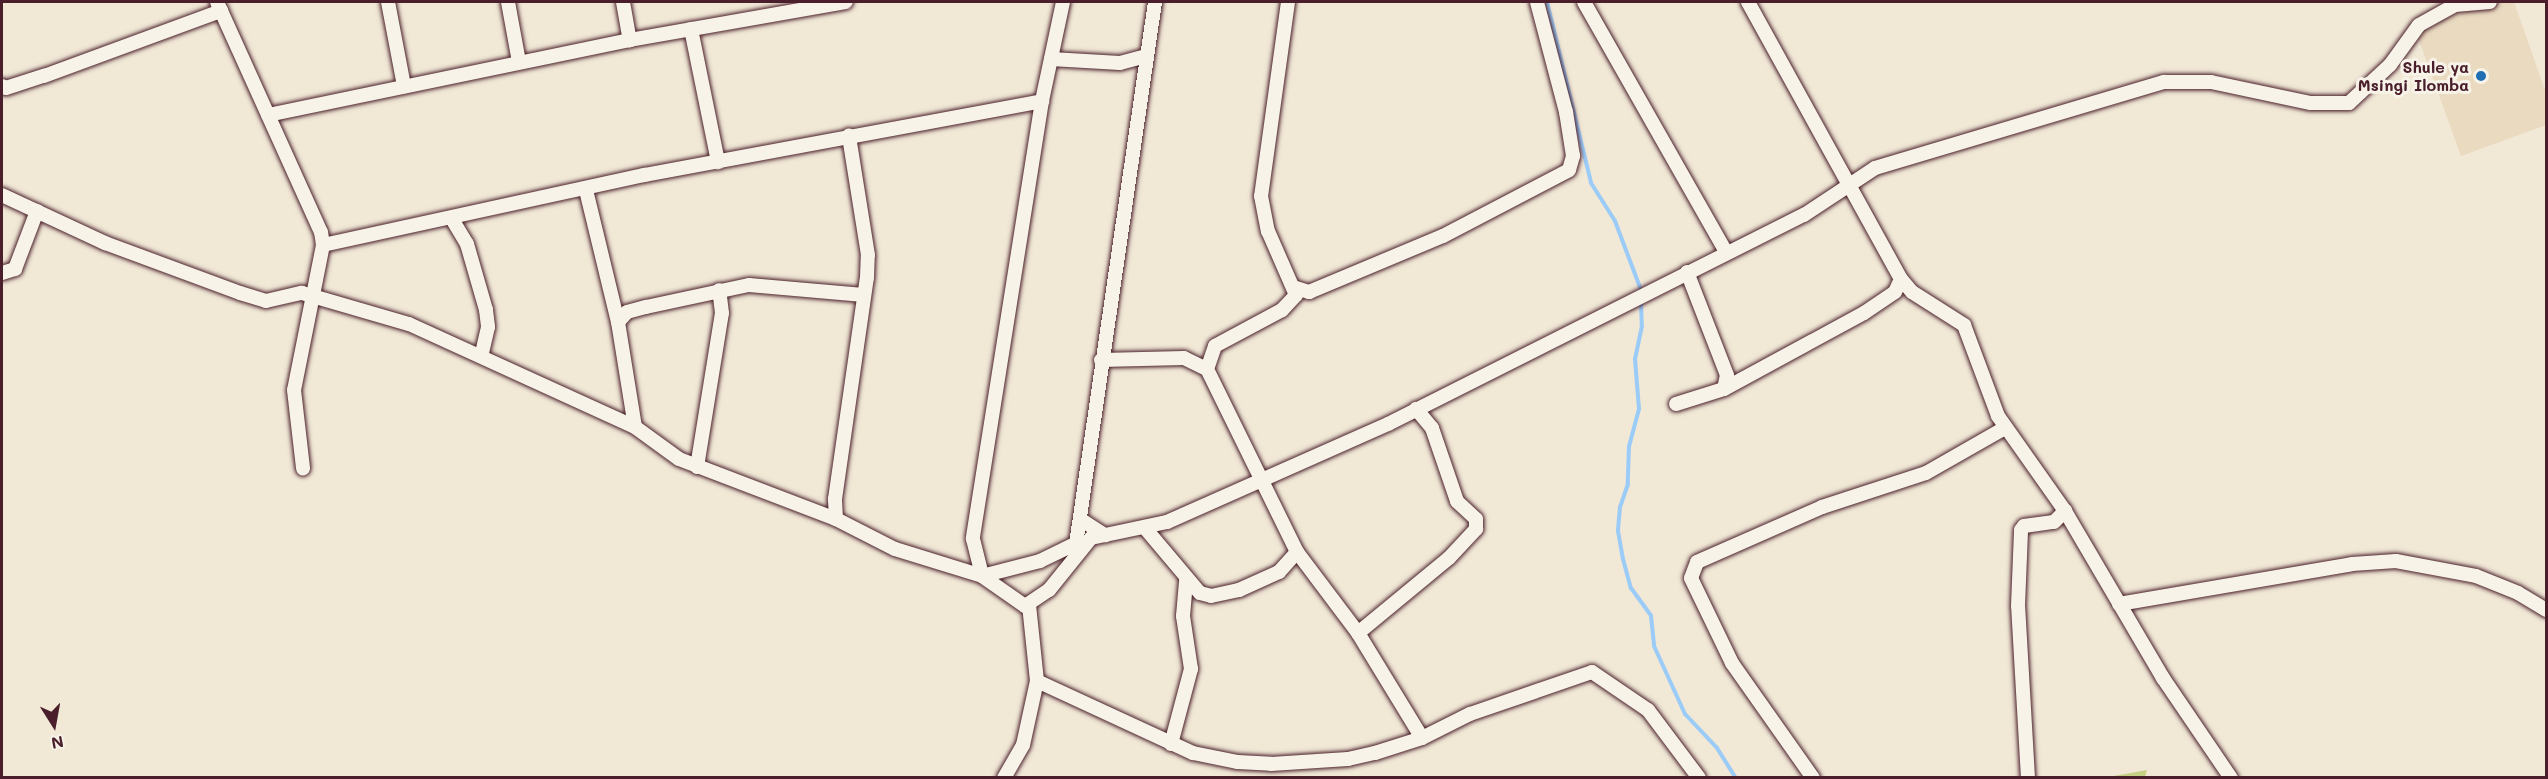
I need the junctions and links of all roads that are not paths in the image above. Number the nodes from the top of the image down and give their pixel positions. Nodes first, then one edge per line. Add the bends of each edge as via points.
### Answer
1 (388, 2) edge
2 (508, 2) edge
3 (623, 2) edge
4 (846, 2) edge
5 (1063, 2) edge
6 (1155, 2) edge
7 (1288, 2) edge
8 (1537, 2) edge
9 (1584, 2) edge
10 (1748, 2) edge
11 (2490, 2) edge
12 (219, 6) edge
13 (691, 29) junction
14 (630, 40) junction
15 (1147, 56) junction
16 (1050, 59) junction
17 (519, 62) junction
18 (404, 86) junction
19 (3, 89) edge
20 (1042, 101) junction
21 (268, 115) junction
22 (849, 136) junction
23 (718, 162) junction
24 (1850, 186) junction
25 (586, 190) junction
26 (2, 195) edge
27 (37, 211) junction
28 (452, 219) junction
29 (323, 245) junction
30 (1726, 252) junction
31 (1687, 272) junction
32 (2, 273) edge
33 (1901, 279) junction
34 (1296, 288) junction
35 (719, 290) junction
36 (864, 295) junction
37 (314, 296) junction
38 (618, 322) junction
39 (482, 354) junction
40 (1101, 360) junction
41 (1207, 369) junction
42 (1724, 389) junction
43 (1676, 404) dead end
44 (1416, 409) junction
45 (635, 427) junction
46 (2005, 428) junction
47 (697, 467) junction
48 (303, 468) dead end
49 (1261, 478) junction
50 (2065, 511) junction
51 (836, 519) junction
52 (1080, 519) junction
53 (1145, 528) junction
54 (1104, 535) junction
55 (1075, 544) junction
56 (1297, 552) junction
57 (1075, 559) junction
58 (982, 576) junction
59 (1186, 578) junction
60 (2119, 604) junction
61 (1029, 605) junction
62 (2547, 610) edge
63 (1358, 633) junction
64 (1037, 681) junction
65 (1422, 738) junction
66 (1171, 744) junction
67 (1004, 777) edge
68 (1698, 777) edge
69 (1813, 777) edge
70 (2028, 777) edge
71 (2231, 777) edge

1 - 18 street
2 - 17 street
3 - 14 street
4 - 13 street
5 - 16 street
6 - 15 street
7 - 34 street via 1261,196 1268,231
8 - 34 street via 1569,128 1573,156 1568,171 1443,236 1316,290
9 - 30 street
10 - 24 street
11 - 24 street via 2455,5 2419,25 2390,65 2349,103 2311,103 2211,82 2164,82 1875,168
12 - 19 street
12 - 21 street
13 - 14 street
13 - 23 street
14 - 17 street
15 - 16 street via 1120,63
15 - 40 street
16 - 20 street
17 - 18 street
18 - 21 street
20 - 22 street
20 - 58 street via 973,518 973,539
21 - 29 street via 317,220
22 - 23 street
22 - 36 street via 868,255
23 - 25 street
24 - 30 street via 1804,215
24 - 33 street
25 - 28 street via 499,205
25 - 38 street
26 - 27 street
27 - 32 street via 15,269
27 - 37 street via 138,256 249,296 266,301 293,294
28 - 29 street
28 - 39 street via 466,244 486,310 488,327
29 - 37 street
30 - 31 street
31 - 42 street via 1727,376
31 - 44 street
33 - 42 street via 1895,292 1883,302
33 - 46 street via 1912,292 1964,325
34 - 41 street via 1296,295 1282,310 1215,346
35 - 36 street via 755,285
35 - 38 street via 627,312
35 - 47 street via 722,313
36 - 51 street via 835,499
37 - 39 street via 409,324
37 - 48 street via 294,390
38 - 45 street
39 - 45 street
40 - 41 street via 1184,358
40 - 52 street
41 - 49 street
42 - 43 street
44 - 49 street
44 - 63 street via 1439,441 1457,501 1476,519 1477,525 1470,538 1449,558
45 - 47 street via 679,459
46 - 50 street
46 - 69 street via 1926,472 1822,507 1697,562 1691,579 1732,663
47 - 51 street
49 - 53 street via 1197,510
49 - 56 street
50 - 60 street
50 - 70 street via 2054,522 2024,526 2021,530 2018,606
51 - 58 street via 895,549
52 - 54 street
52 - 55 street
53 - 54 street
53 - 59 street
54 - 57 street via 1084,544
55 - 57 street
55 - 58 street via 1040,561
56 - 59 street via 1279,572 1227,593 1200,592
56 - 63 street
57 - 61 street via 1060,579
58 - 61 street via 1022,605
59 - 66 street via 1183,616 1191,669
60 - 62 street via 2352,564 2396,561 2476,576
60 - 71 street
61 - 64 street
63 - 65 street
64 - 66 street
64 - 67 street via 1023,745
65 - 66 street via 1348,759 1271,764 1226,760
65 - 68 street via 1470,714 1592,672 1648,710

